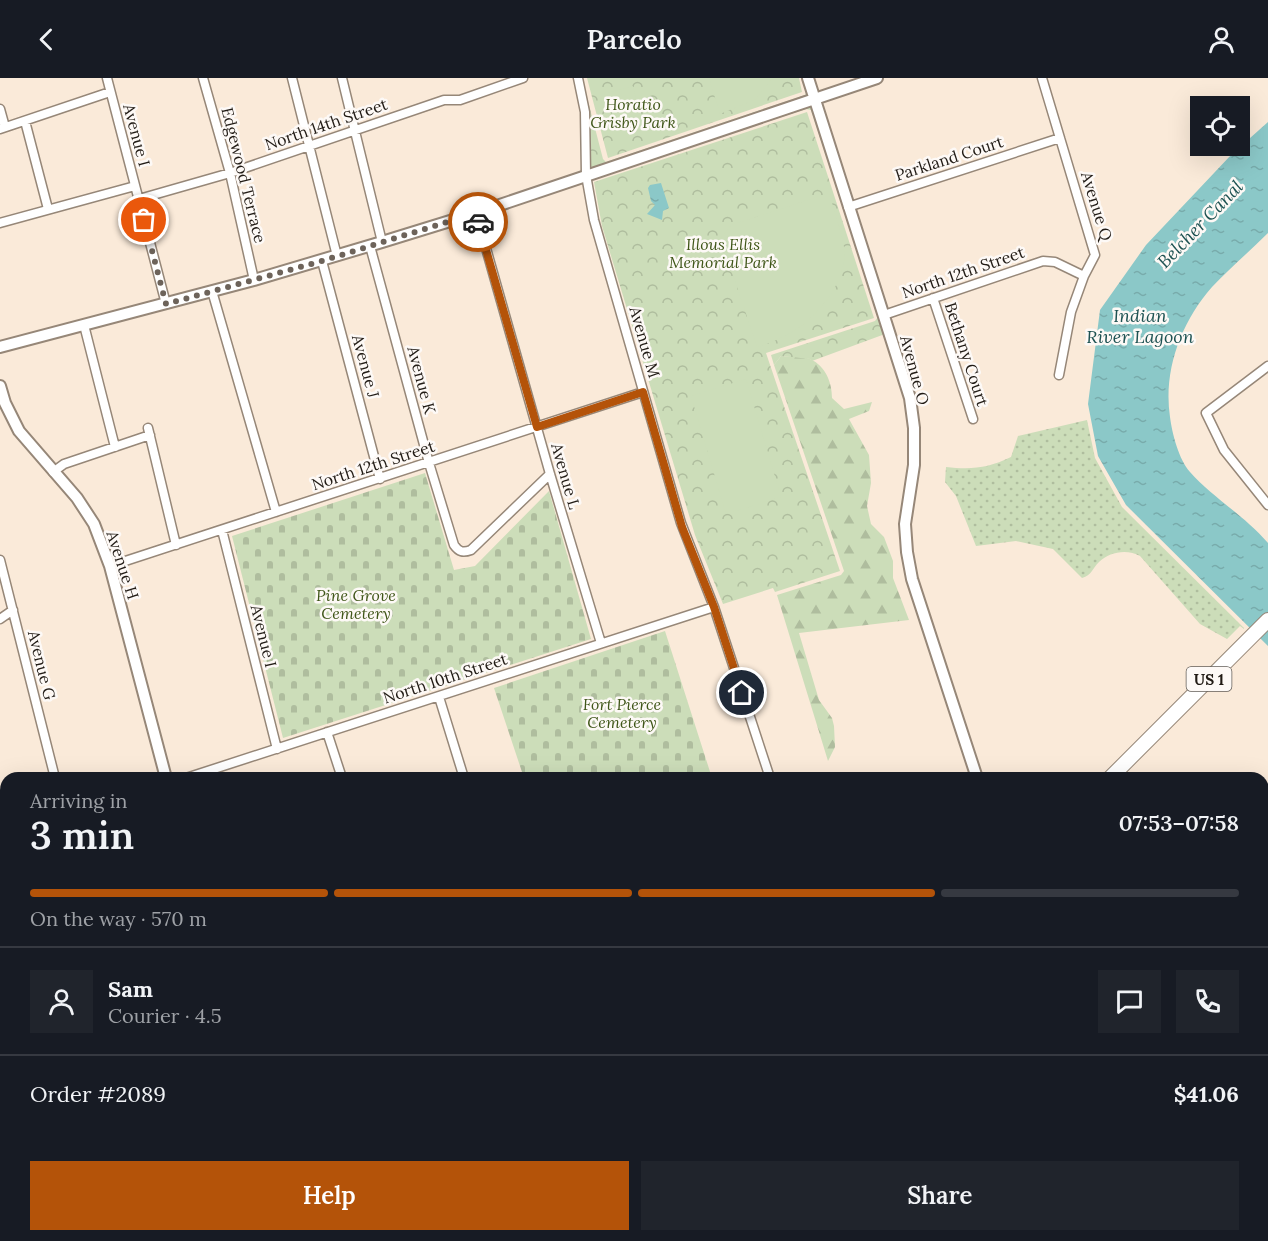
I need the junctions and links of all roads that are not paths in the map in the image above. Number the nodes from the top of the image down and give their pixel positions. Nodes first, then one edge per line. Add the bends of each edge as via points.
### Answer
1 (107, 78) edge
2 (203, 78) edge
3 (292, 78) edge
4 (342, 78) edge
5 (523, 78) edge
6 (578, 78) edge
7 (808, 78) edge
8 (877, 78) edge
9 (1042, 78) edge
10 (110, 92) junction
11 (814, 99) junction
12 (0, 110) edge
13 (25, 121) junction
14 (2, 128) edge
15 (355, 129) junction
16 (1060, 138) junction
17 (309, 147) junction
18 (230, 173) junction
19 (586, 175) junction
20 (135, 186) junction
21 (139, 199) junction
22 (848, 207) junction
23 (48, 209) junction
24 (476, 213) junction
25 (0, 223) edge
26 (382, 242) junction
27 (370, 246) junction
28 (337, 256) junction
29 (322, 261) junction
30 (1084, 276) junction
31 (254, 280) junction
32 (213, 291) junction
33 (933, 298) junction
34 (166, 304) junction
35 (884, 315) junction
36 (84, 325) junction
37 (0, 347) edge
38 (1268, 366) edge
39 (1059, 375) dead end
40 (0, 386) edge
41 (643, 392) junction
42 (973, 419) dead end
43 (537, 427) junction
44 (115, 447) junction
45 (429, 463) junction
46 (53, 472) junction
47 (550, 474) junction
48 (380, 479) junction
49 (1268, 505) edge
50 (276, 512) junction
51 (222, 530) junction
52 (176, 545) junction
53 (0, 560) edge
54 (111, 566) junction
55 (714, 607) junction
56 (13, 610) junction
57 (0, 619) edge
58 (1268, 620) edge
59 (601, 643) junction
60 (439, 697) junction
61 (327, 732) junction
62 (277, 749) junction
63 (54, 772) edge
64 (164, 772) edge
65 (205, 772) edge
66 (340, 772) edge
67 (462, 772) edge
68 (768, 772) edge
69 (975, 772) edge
70 (1116, 772) edge

1 - 10 street, Avenue I
2 - 18 street, Edgewood Terrace
3 - 17 street
4 - 15 street
5 - 15 street, North 14th Street
6 - 19 street, Avenue M via 585,112
7 - 11 street, Avenue O
8 - 11 street
9 - 16 street, Avenue Q
10 - 13 street
10 - 20 street, Avenue I
11 - 19 street
11 - 22 street, Avenue O
12 - 14 street
13 - 14 street
13 - 23 street
15 - 17 street, North 14th Street
15 - 26 street
16 - 22 street, Parkland Court
16 - 30 street, Avenue Q via 1095,248 1094,261
17 - 18 street, North 14th Street
17 - 28 street
18 - 21 street, North 14th Street
18 - 31 street, Edgewood Terrace
19 - 24 street
19 - 41 street, Avenue M via 594,220
20 - 21 street, Avenue I
20 - 23 street
21 - 34 street, Avenue I
22 - 35 street, Avenue O
23 - 25 street
24 - 26 street
24 - 43 street, Avenue L
26 - 27 street
27 - 28 street
27 - 45 street, Avenue K
28 - 29 street
29 - 31 street
29 - 48 street, Avenue J
30 - 33 street, North 12th Street via 1055,262 1043,261
30 - 39 street, Avenue Q via 1068,322
31 - 32 street
32 - 34 street
32 - 50 street
33 - 35 street, North 12th Street
33 - 42 street, Bethany Court
34 - 36 street
35 - 69 street, Avenue O via 910,398 914,428 914,465 906,524 912,579
36 - 37 street
36 - 44 street
38 - 49 street via 1206,413 1224,450
40 - 46 street, Avenue H via 19,431
41 - 43 street, North 12th Street
41 - 55 street, Avenue M via 682,527
43 - 45 street, North 12th Street
43 - 47 street, Avenue L
44 - 46 street via 64,464
44 - 52 street via 149,431
45 - 47 street, Avenue K via 454,545 462,552 471,550
45 - 48 street, North 12th Street
46 - 54 street, Avenue H via 94,524
47 - 59 street, Avenue L
48 - 50 street, North 12th Street
50 - 51 street, North 12th Street
51 - 52 street, North 12th Street
51 - 62 street, Avenue I
52 - 54 street, North 12th Street
53 - 56 street, Avenue G
54 - 64 street, Avenue H
55 - 59 street, North 10th Street
55 - 68 street, Avenue M
56 - 57 street
56 - 63 street, Avenue G
58 - 70 main road, US 1
59 - 60 street, North 10th Street
60 - 61 street, North 10th Street
60 - 67 street
61 - 62 street, North 10th Street
61 - 66 street
62 - 65 street, North 10th Street

